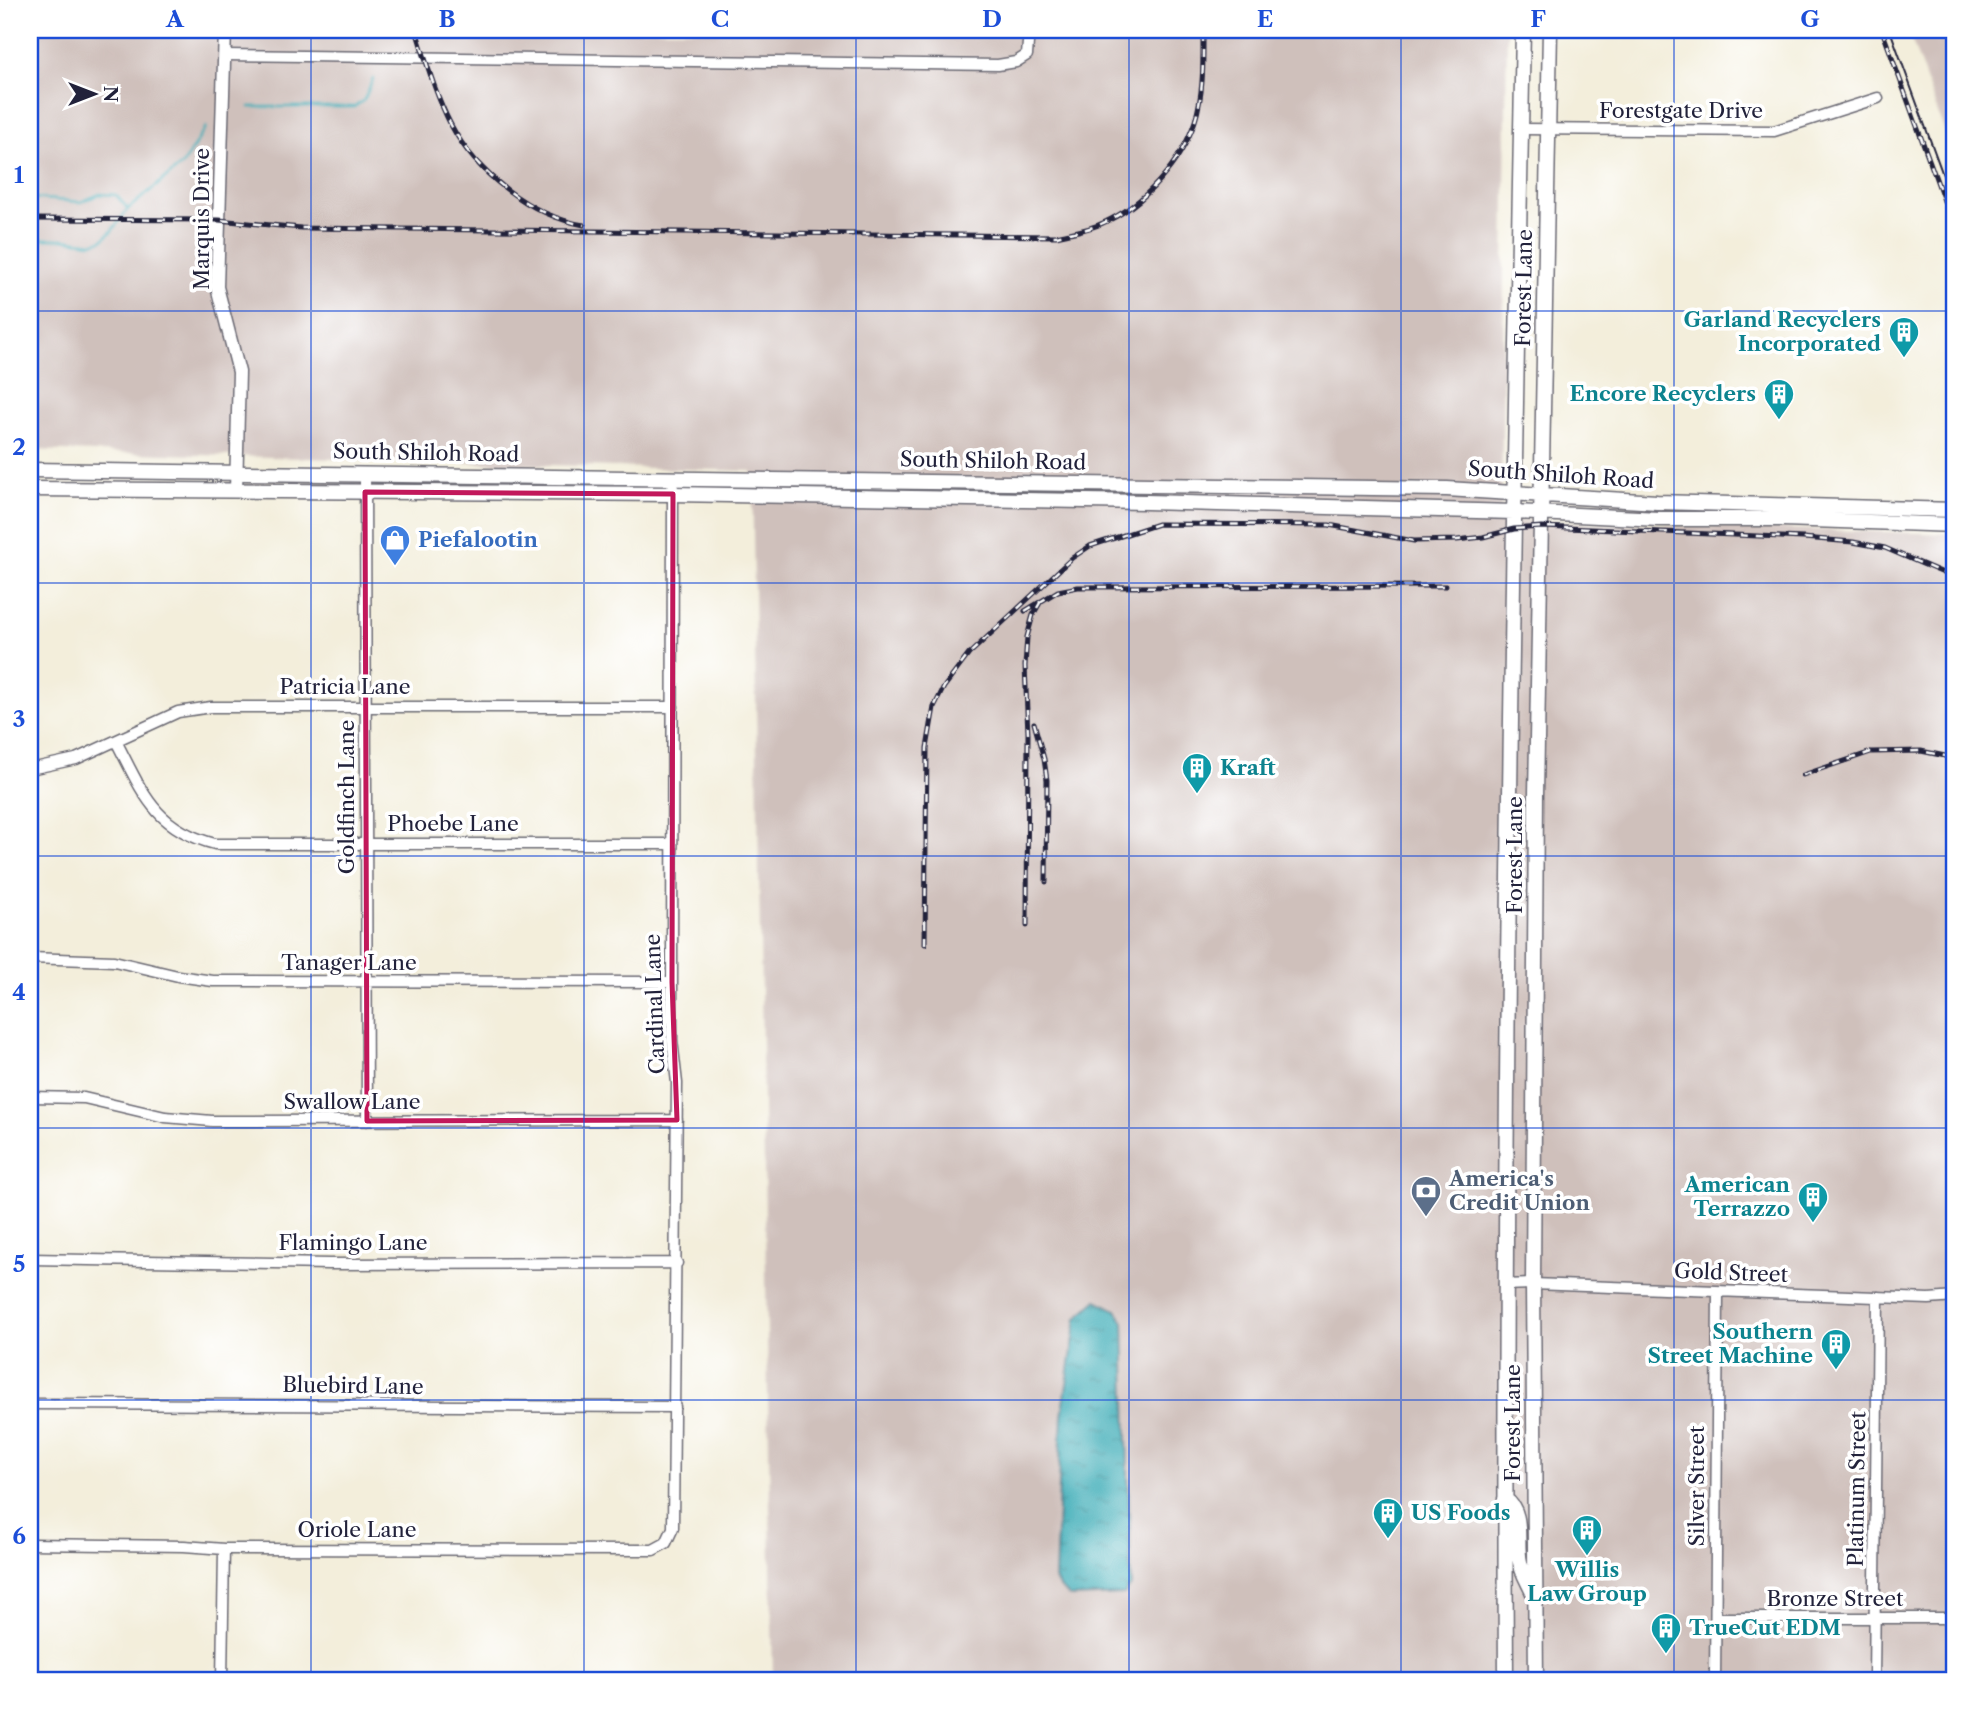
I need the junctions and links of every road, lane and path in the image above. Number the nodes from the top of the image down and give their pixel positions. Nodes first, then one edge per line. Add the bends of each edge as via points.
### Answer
1 (225, 30) edge
2 (1029, 30) edge
3 (1523, 30) edge
4 (1550, 30) edge
5 (224, 55) junction
6 (1878, 99) dead end
7 (1521, 129) junction
8 (1548, 129) junction
9 (30, 470) edge
10 (236, 472) junction
11 (365, 473) junction
12 (673, 478) junction
13 (30, 489) edge
14 (236, 491) junction
15 (365, 492) junction
16 (1513, 492) junction
17 (1541, 493) junction
18 (673, 494) junction
19 (1955, 510) edge
20 (1514, 512) junction
21 (1542, 514) junction
22 (1955, 525) edge
23 (366, 706) junction
24 (673, 707) junction
25 (116, 741) junction
26 (30, 769) edge
27 (367, 844) junction
28 (672, 844) junction
29 (30, 958) edge
30 (365, 981) junction
31 (672, 982) junction
32 (30, 1097) edge
33 (677, 1120) junction
34 (367, 1121) junction
35 (30, 1259) edge
36 (677, 1263) junction
37 (1532, 1284) junction
38 (1504, 1285) junction
39 (1718, 1292) junction
40 (1878, 1297) junction
41 (1955, 1297) edge
42 (30, 1404) edge
43 (675, 1407) junction
44 (1505, 1499) junction
45 (673, 1528) joint
46 (30, 1544) edge
47 (224, 1549) junction
48 (1535, 1598) junction
49 (1716, 1618) junction
50 (1875, 1618) junction
51 (1955, 1618) edge
52 (222, 1681) edge
53 (1506, 1681) edge
54 (1536, 1681) edge
55 (1715, 1681) edge
56 (1874, 1681) edge

1 - 5 street, Marquis Drive
2 - 5 street via 1027,55 998,65
3 - 7 main road, Forest Lane
4 - 8 main road, Forest Lane
5 - 10 street, Marquis Drive via 217,287 239,372
6 - 8 street, Forestgate Drive via 1774,131
7 - 8 street, Forestgate Drive
7 - 16 main road, Forest Lane
8 - 17 main road, Forest Lane
9 - 10 main road, South Shiloh Road
10 - 11 main road, South Shiloh Road
10 - 14 street, Marquis Drive
11 - 12 main road, South Shiloh Road
11 - 15 street, Goldfinch Lane
12 - 16 main road, South Shiloh Road
12 - 18 street, Cardinal Lane
13 - 14 main road, South Shiloh Road
14 - 15 main road, South Shiloh Road
15 - 18 main road, South Shiloh Road
15 - 23 street, Goldfinch Lane
16 - 17 main road, South Shiloh Road
16 - 20 main road, Forest Lane
17 - 19 main road, South Shiloh Road via 1657,502
17 - 21 main road, Forest Lane
18 - 20 main road, South Shiloh Road
18 - 24 street, Cardinal Lane
20 - 21 main road, South Shiloh Road
20 - 38 main road, Forest Lane
21 - 22 main road, South Shiloh Road
21 - 37 main road, Forest Lane
23 - 24 street, Patricia Lane
23 - 25 street, Patricia Lane via 211,707 178,712
23 - 27 street, Goldfinch Lane
24 - 28 street, Cardinal Lane
25 - 26 street, Patricia Lane via 76,760
25 - 27 street, Phoebe Lane via 161,817 195,839 215,844
27 - 28 street, Phoebe Lane
27 - 30 street, Goldfinch Lane
28 - 31 street, Cardinal Lane
29 - 30 street, Tanager Lane via 114,961 213,981
30 - 31 street, Tanager Lane
30 - 34 street, Goldfinch Lane
31 - 33 street, Cardinal Lane
32 - 34 street, Swallow Lane via 84,1098 212,1121
33 - 34 street, Swallow Lane
33 - 36 street, Cardinal Lane
35 - 36 street, Flamingo Lane
36 - 43 street, Cardinal Lane
37 - 38 street, Gold Street
37 - 39 street, Gold Street
37 - 48 main road, Forest Lane
38 - 44 main road, Forest Lane
39 - 40 street, Gold Street
39 - 49 street, Silver Street
40 - 41 street, Gold Street
40 - 50 street, Platinum Street
42 - 43 street, Bluebird Lane
43 - 45 street, Cardinal Lane
44 - 48 main road via 1516,1511 1520,1564
44 - 53 main road, Forest Lane
45 - 47 street, Oriole Lane via 666,1543 653,1550
46 - 47 street, Oriole Lane
47 - 52 street
48 - 54 main road, Forest Lane
49 - 50 street, Bronze Street
49 - 55 street, Silver Street
50 - 51 street, Bronze Street
50 - 56 street, Platinum Street

